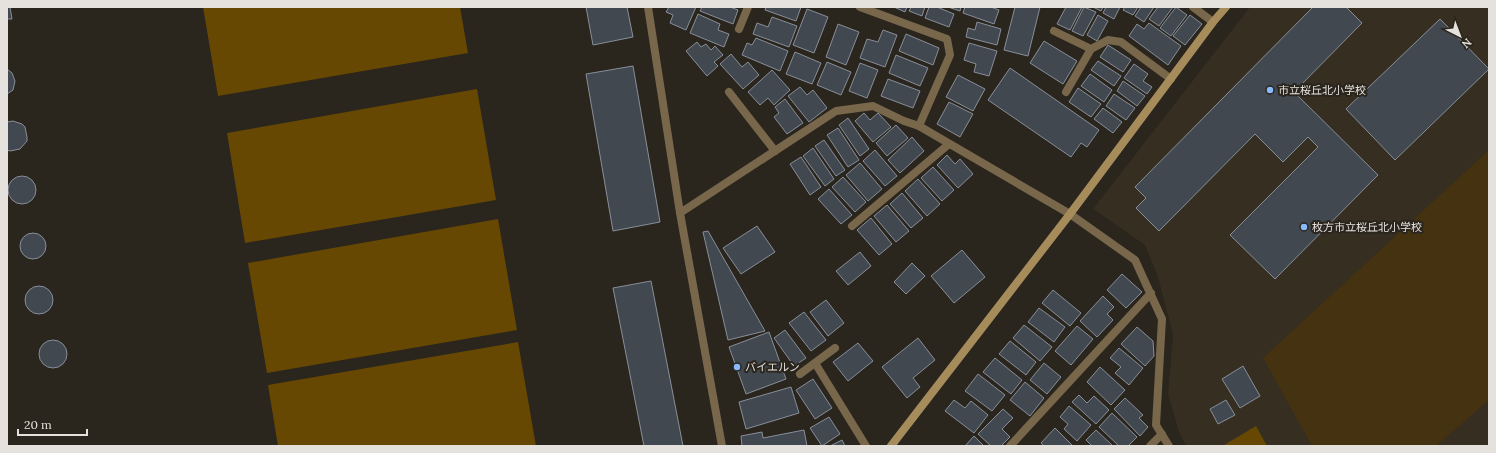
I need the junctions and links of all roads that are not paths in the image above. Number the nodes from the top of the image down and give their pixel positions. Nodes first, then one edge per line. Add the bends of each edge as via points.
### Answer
1 (648, 7) edge
2 (748, 7) edge
3 (860, 7) edge
4 (1193, 7) edge
5 (1226, 7) edge
6 (1213, 22) junction
7 (739, 29) dead end
8 (1054, 31) dead end
9 (1091, 49) junction
10 (1171, 79) junction
11 (729, 92) dead end
12 (1066, 92) dead end
13 (919, 126) junction
14 (949, 144) junction
15 (775, 151) junction
16 (680, 214) junction
17 (1070, 214) junction
18 (852, 226) dead end
19 (1151, 293) junction
20 (835, 348) dead end
21 (815, 363) junction
22 (800, 374) dead end
23 (1162, 434) junction
24 (722, 446) edge
25 (866, 446) edge
26 (891, 446) edge
27 (1010, 446) edge
28 (1150, 446) edge
29 (1169, 446) edge

1 - 16 street
2 - 7 street
3 - 13 street via 947,39 950,55
4 - 6 street
5 - 6 street
6 - 10 street
8 - 9 street
9 - 10 street via 1108,40 1121,42
9 - 12 street
10 - 17 street
11 - 15 street
13 - 14 street
13 - 15 street via 873,106 836,111
14 - 17 street
14 - 18 street
15 - 16 street
16 - 24 street
17 - 19 street via 1135,260
17 - 26 street
19 - 23 street via 1162,319 1156,425
19 - 27 street
20 - 21 street
21 - 22 street
21 - 25 street
23 - 28 street
23 - 29 street

